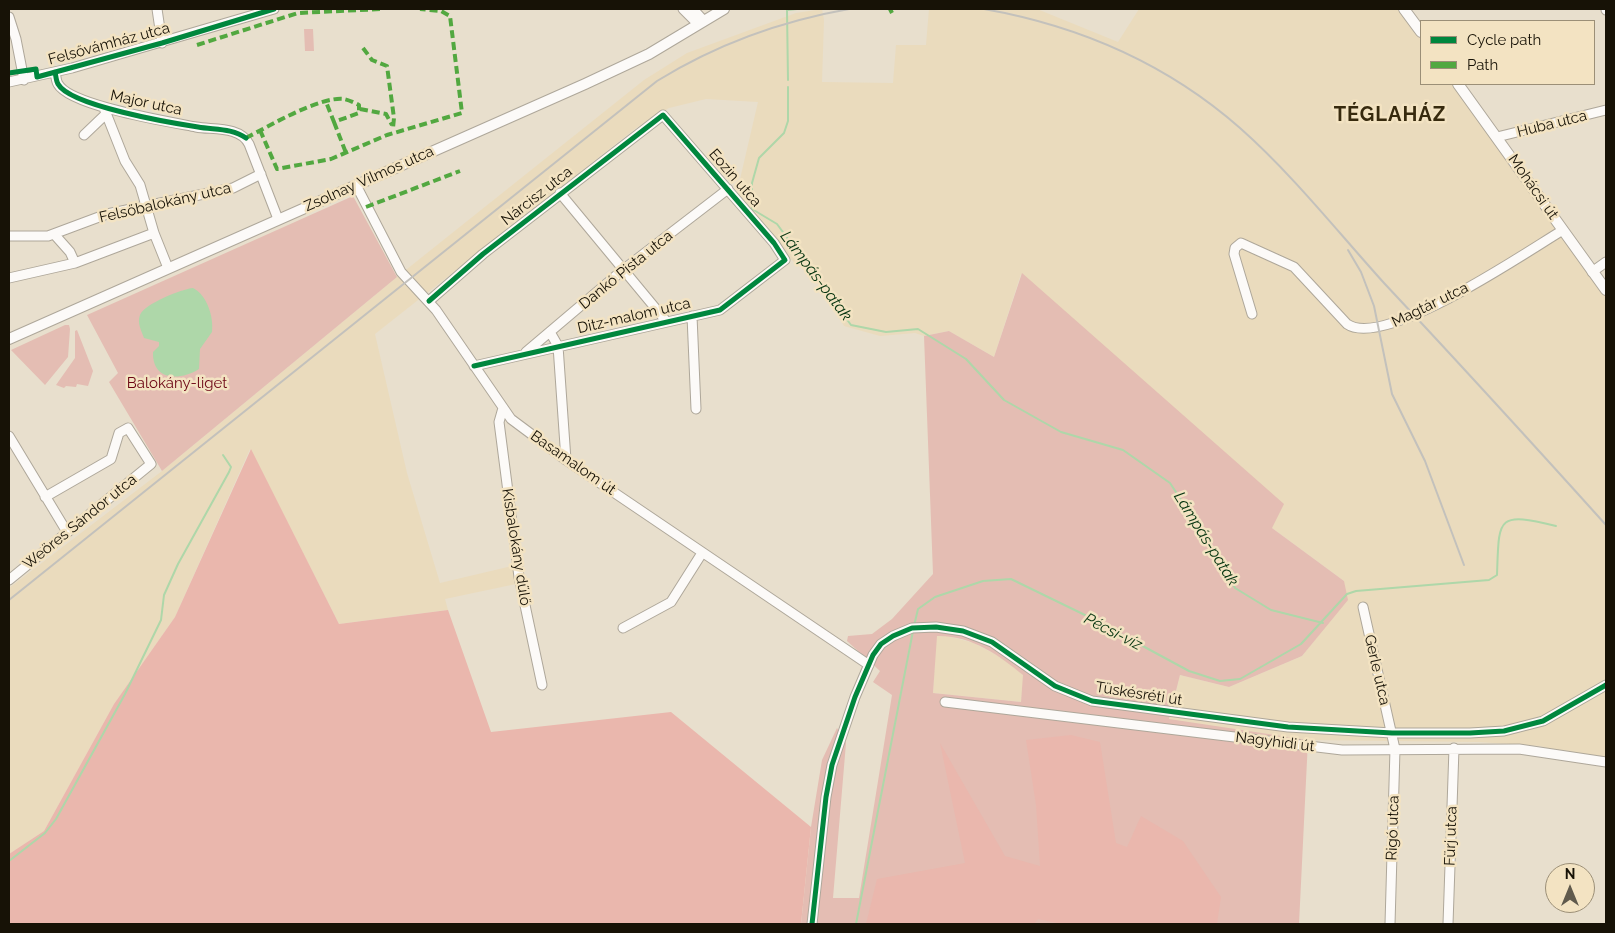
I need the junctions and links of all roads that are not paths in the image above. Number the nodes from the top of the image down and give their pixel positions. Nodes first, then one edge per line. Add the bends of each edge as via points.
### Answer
1 (157, 9) edge
2 (274, 9) edge
3 (682, 9) edge
4 (693, 9) edge
5 (724, 9) edge
6 (1404, 9) edge
7 (9, 17) edge
8 (701, 23) junction
9 (1420, 31) edge
10 (162, 43) junction
11 (55, 72) junction
12 (24, 80) junction
13 (9, 82) edge
14 (1459, 85) edge
15 (106, 110) junction
16 (1606, 110) edge
17 (663, 115) joint
18 (84, 136) dead end
19 (1497, 137) junction
20 (261, 174) junction
21 (356, 185) junction
22 (728, 189) junction
23 (560, 193) junction
24 (146, 205) junction
25 (278, 219) junction
26 (1563, 230) junction
27 (154, 233) junction
28 (54, 234) junction
29 (9, 236) edge
30 (785, 260) joint
31 (1606, 262) edge
32 (75, 263) junction
33 (168, 268) junction
34 (624, 269) junction
35 (1592, 272) junction
36 (9, 278) edge
37 (1606, 290) edge
38 (429, 301) junction
39 (1252, 314) dead end
40 (692, 316) junction
41 (666, 321) junction
42 (550, 332) junction
43 (9, 339) edge
44 (558, 346) junction
45 (526, 352) junction
46 (474, 366) junction
47 (503, 408) junction
48 (696, 409) dead end
49 (9, 436) edge
50 (566, 460) junction
51 (45, 497) junction
52 (67, 532) junction
53 (702, 553) junction
54 (9, 580) edge
55 (1363, 607) dead end
56 (624, 628) dead end
57 (869, 665) junction
58 (542, 685) dead end
59 (1606, 685) edge
60 (945, 702) dead end
61 (1392, 733) junction
62 (1454, 748) junction
63 (1395, 749) junction
64 (1606, 762) edge
65 (812, 924) edge
66 (1390, 924) edge
67 (1448, 924) edge

1 - 10 street
2 - 10 street, Felsővámház utca
3 - 8 street
4 - 8 street
5 - 8 main road, Zsolnay Vilmos utca
6 - 9 main road
7 - 12 street
8 - 21 main road, Zsolnay Vilmos utca via 648,54 585,84
10 - 11 street, Felsővámház utca
11 - 12 street, Felsővámház utca
11 - 15 street, Major utca via 58,84 66,92
12 - 13 street, Felsővámház utca
14 - 19 main road, Mohácsi út
15 - 18 street
15 - 20 street, Major utca via 240,134 246,138
15 - 24 street
16 - 19 street, Huba utca
17 - 22 street, Eozin utca
17 - 23 street, Nárcisz utca
19 - 26 main road, Mohácsi út
20 - 24 street, Felsőbalokány utca via 233,188
20 - 25 street, Major utca
21 - 25 main road, Zsolnay Vilmos utca
21 - 38 street, Basamalom út via 401,272
22 - 30 street, Eozin utca via 774,242
22 - 34 street, Dankó Pista utca
23 - 34 street
23 - 38 street, Nárcisz utca
24 - 27 street
24 - 28 street, Felsőbalokány utca via 108,214
25 - 33 main road, Zsolnay Vilmos utca
26 - 35 main road, Mohácsi út
26 - 39 street, Magtár utca via 1457,294 1396,323 1368,330 1347,324 1294,267 1241,243 1234,254
27 - 32 street
27 - 33 street
28 - 29 street, Felsőbalokány utca
28 - 32 street
30 - 40 street, Ditz-malom utca via 730,304 720,310
31 - 35 street
32 - 36 street
33 - 43 main road, Zsolnay Vilmos utca
34 - 41 street
34 - 42 street, Dankó Pista utca
35 - 37 main road, Mohácsi út
38 - 46 street, Basamalom út
40 - 41 street, Ditz-malom utca
40 - 48 street, Ditz-malom utca
41 - 44 street, Ditz-malom utca
42 - 44 street
42 - 45 street, Dankó Pista utca
44 - 45 street, Ditz-malom utca
44 - 50 street
45 - 46 street, Ditz-malom utca
46 - 47 street, Basamalom út
47 - 50 street, Basamalom út via 511,419
47 - 58 street, Kisbalokány dűlő via 499,422 519,577
49 - 51 street
50 - 53 street, Basamalom út
51 - 52 street
51 - 52 street, Weöres Sándor utca via 112,459 119,433 128,428 151,464
52 - 54 street, Weöres Sándor utca
53 - 56 street via 671,602
53 - 57 street, Basamalom út
55 - 61 street, Gerle utca
57 - 61 street, Tüskésréti út via 882,644 907,630 945,628 980,636 1006,650 1060,689 1108,704 1288,727
57 - 65 street, Tüskésréti út via 855,697 828,784
59 - 61 street, Tüskésréti út via 1556,715 1517,728 1484,733
60 - 63 street, Nagyhidi út via 1342,750
61 - 63 street, Rigó utca
62 - 63 street, Nagyhidi út
62 - 64 street, Nagyhidi út via 1519,749
62 - 67 street, Fürj utca
63 - 66 street, Rigó utca

